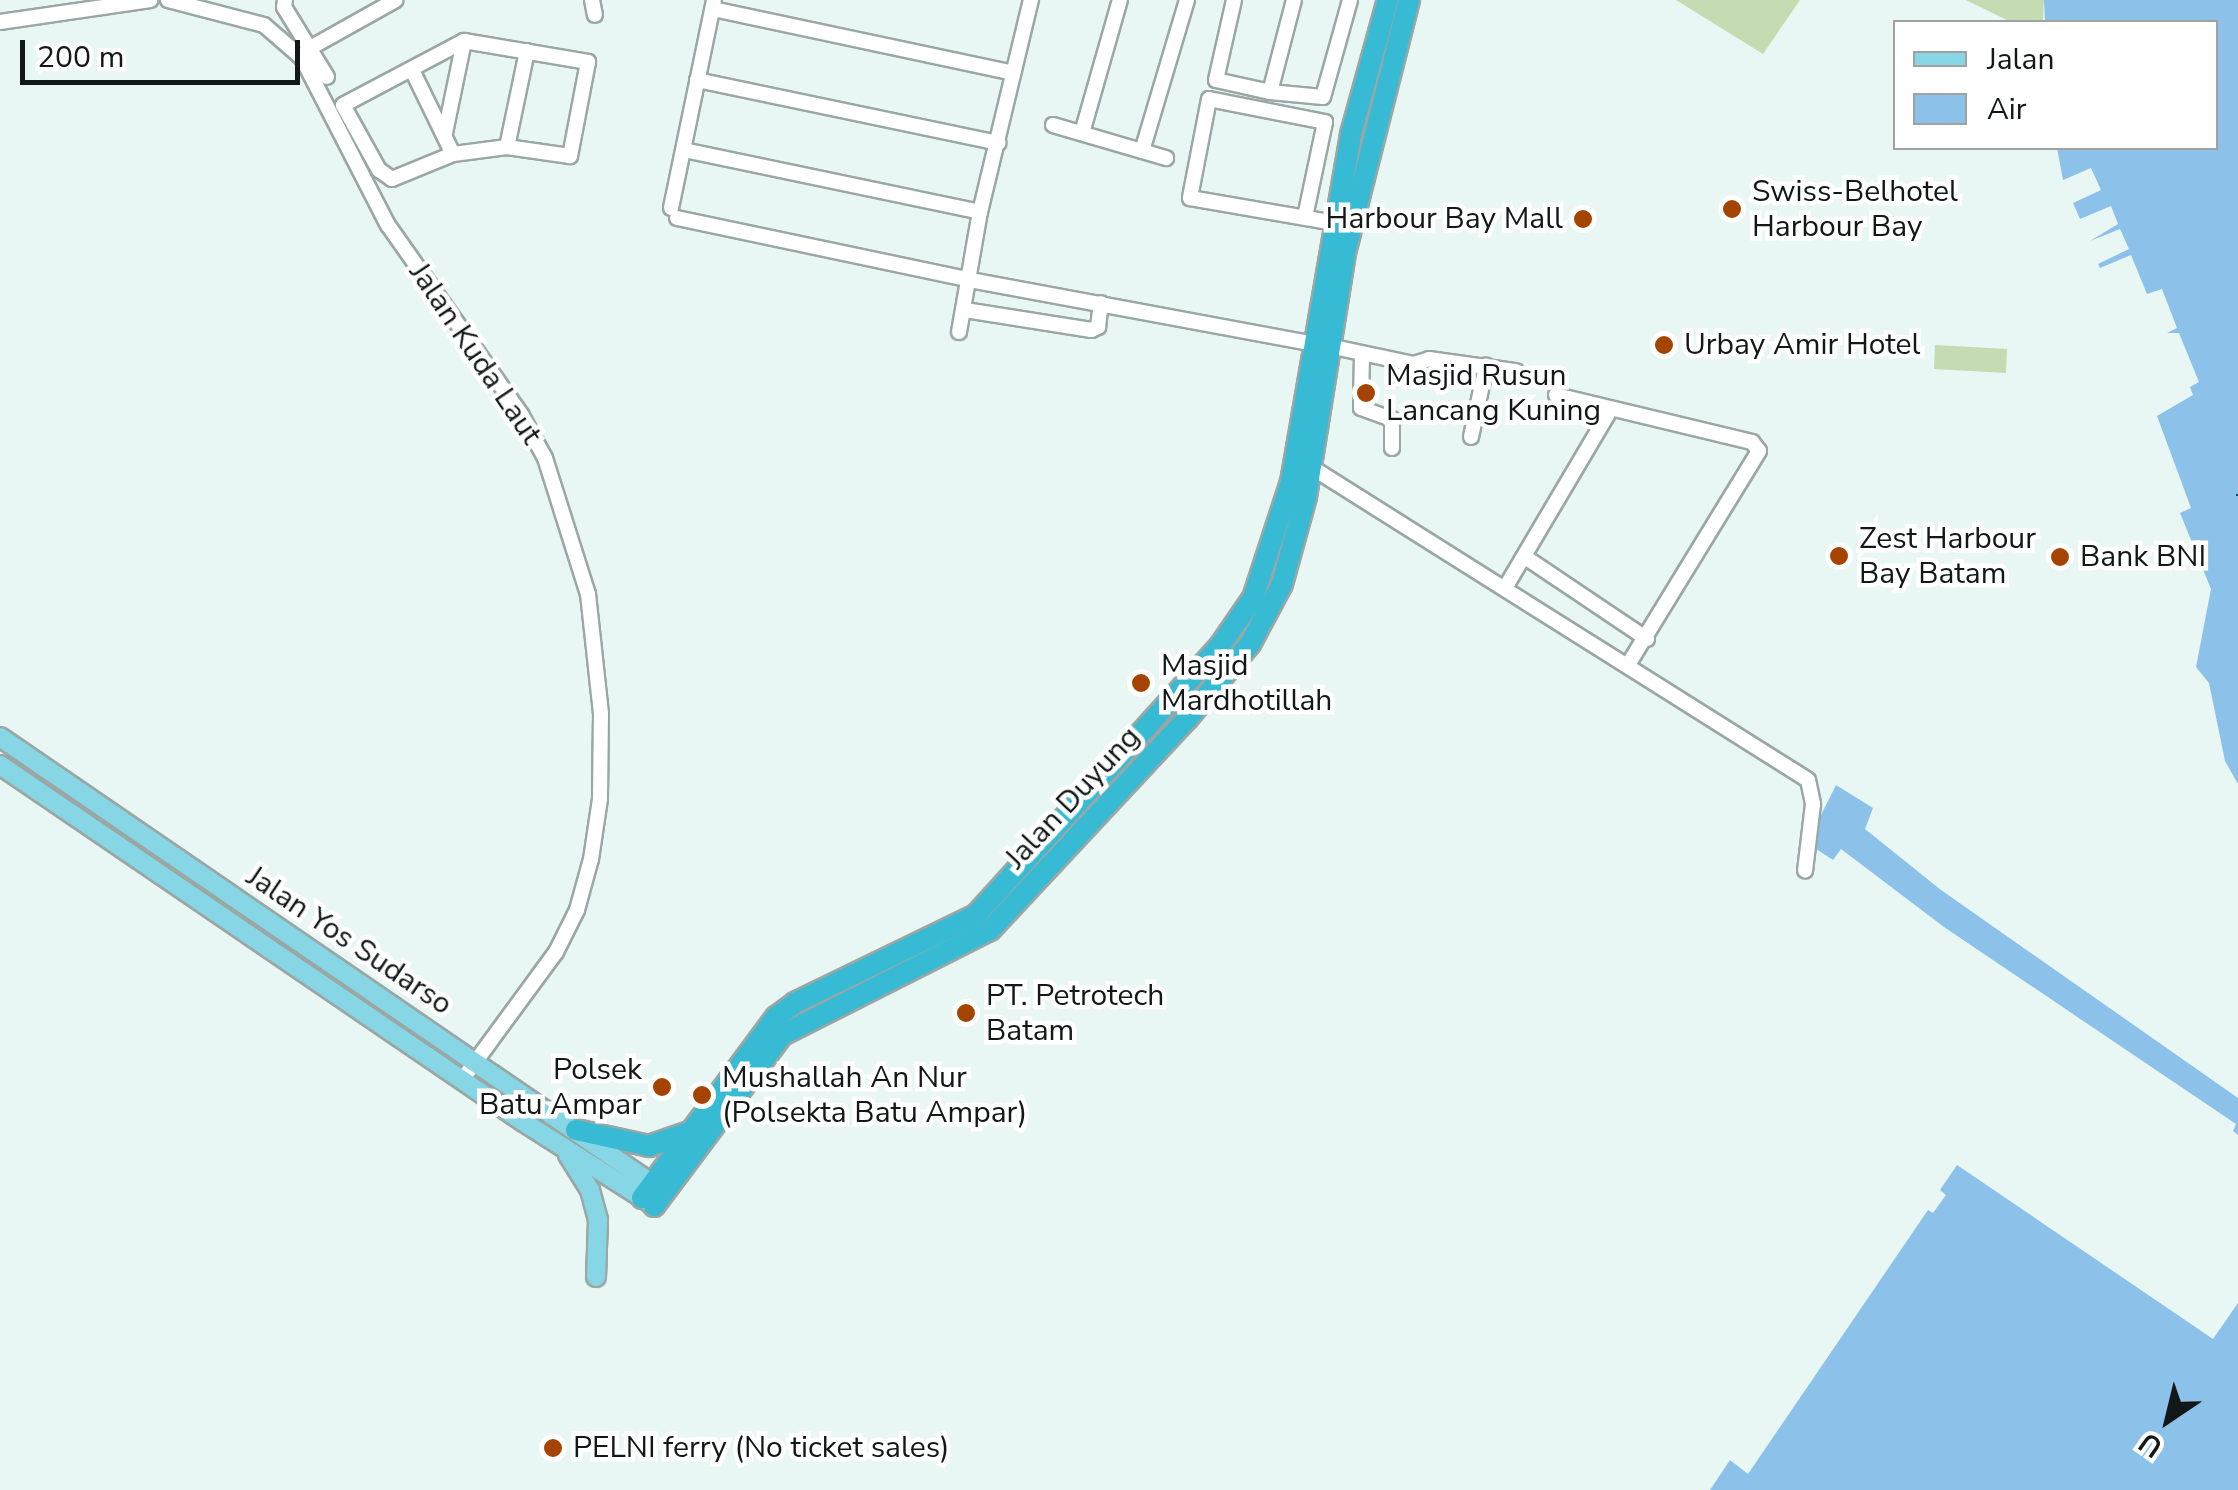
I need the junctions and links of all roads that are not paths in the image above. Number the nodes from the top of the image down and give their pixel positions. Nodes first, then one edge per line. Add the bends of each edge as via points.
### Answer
1 (150, 0) edge
2 (168, 0) edge
3 (285, 0) edge
4 (396, 0) edge
5 (1032, 0) edge
6 (1120, 0) edge
7 (1187, 0) edge
8 (1234, 0) edge
9 (1294, 0) edge
10 (1350, 0) edge
11 (1408, 0) edge
12 (1382, 1) edge
13 (714, 4) edge
14 (0, 22) edge
15 (464, 40) junction
16 (527, 51) junction
17 (306, 53) junction
18 (412, 70) junction
19 (1014, 72) junction
20 (327, 78) dead end
21 (697, 80) junction
22 (1270, 92) junction
23 (1054, 125) dead end
24 (1324, 129) junction
25 (445, 133) junction
26 (1082, 133) junction
27 (998, 143) junction
28 (1356, 145) junction
29 (507, 147) junction
30 (684, 150) junction
31 (1142, 151) junction
32 (453, 154) junction
33 (1166, 158) dead end
34 (392, 179) junction
35 (370, 192) junction
36 (980, 212) junction
37 (1305, 217) junction
38 (1335, 223) junction
39 (970, 280) junction
40 (1102, 303) junction
41 (965, 310) junction
42 (959, 332) dead end
43 (1322, 345) junction
44 (1362, 354) junction
45 (1486, 366) junction
46 (1516, 372) dead end
47 (1556, 395) dead end
48 (1611, 409) junction
49 (1472, 437) dead end
50 (1392, 448) dead end
51 (1311, 466) junction
52 (1525, 557) junction
53 (1505, 588) junction
54 (1647, 639) junction
55 (1628, 666) junction
56 (1168, 704) junction
57 (1186, 719) junction
58 (0, 737) edge
59 (0, 765) edge
60 (1806, 871) dead end
61 (476, 1061) junction
62 (462, 1080) junction
63 (576, 1130) junction
64 (691, 1131) junction
65 (564, 1149) junction
66 (653, 1195) junction
67 (596, 1278) dead end

1 - 14 street
2 - 17 street, Jalan Kuda Laut via 264,25
3 - 17 street
4 - 17 street
5 - 19 street
6 - 26 street
7 - 31 street
8 - 22 street via 1215,77
9 - 22 street
10 - 22 street via 1323,97
11 - 28 highway, Jalan Duyung
12 - 28 highway, Jalan Duyung
13 - 19 street
13 - 21 street
15 - 16 street
15 - 18 street
15 - 25 street
16 - 29 street
16 - 29 street via 588,62 573,152 569,157
17 - 20 street
17 - 35 street, Jalan Kuda Laut
18 - 25 street
18 - 34 street via 343,105 380,170
19 - 27 street
21 - 27 street
21 - 30 street
23 - 26 street
24 - 28 street
24 - 37 street
24 - 37 street via 1321,119 1216,98 1206,105 1190,198
25 - 32 street
26 - 31 street
27 - 36 street
28 - 38 highway, Jalan Duyung
28 - 43 highway, Jalan Duyung
29 - 32 street
30 - 36 street
30 - 39 street via 674,213
31 - 33 street
32 - 34 street
34 - 35 street
35 - 61 street, Jalan Kuda Laut via 544,458 594,625 601,764 591,859 556,952
36 - 39 street
37 - 38 street
38 - 43 highway, Jalan Duyung
39 - 40 street
39 - 41 street
40 - 41 street via 1095,330
40 - 43 street
41 - 42 street
43 - 44 street
43 - 51 highway, Jalan Duyung
43 - 56 highway, Jalan Duyung via 1262,578 1220,646
44 - 45 street
44 - 50 street via 1360,408 1392,419
45 - 46 street
45 - 49 street
47 - 48 street
48 - 52 street
48 - 54 street via 1752,442 1759,451
51 - 53 street
51 - 57 highway, Jalan Duyung via 1276,599 1250,644
52 - 53 street
52 - 54 street
53 - 55 street
54 - 55 street
55 - 60 street via 1808,780 1813,804
56 - 57 highway
56 - 64 highway, Jalan Duyung via 976,915 784,1010
57 - 66 highway, Jalan Duyung via 990,930 782,1035
58 - 61 main road, Jalan Yos Sudarso
59 - 62 main road, Jalan Yos Sudarso
61 - 62 street, Jalan Kuda Laut
61 - 63 main road, Jalan Yos Sudarso
62 - 65 main road, Jalan Yos Sudarso
63 - 64 highway via 649,1146
63 - 66 main road, Jalan Yos Sudarso
64 - 66 highway, Jalan Duyung
65 - 66 main road, Jalan Yos Sudarso
65 - 67 main road via 590,1190 598,1220

